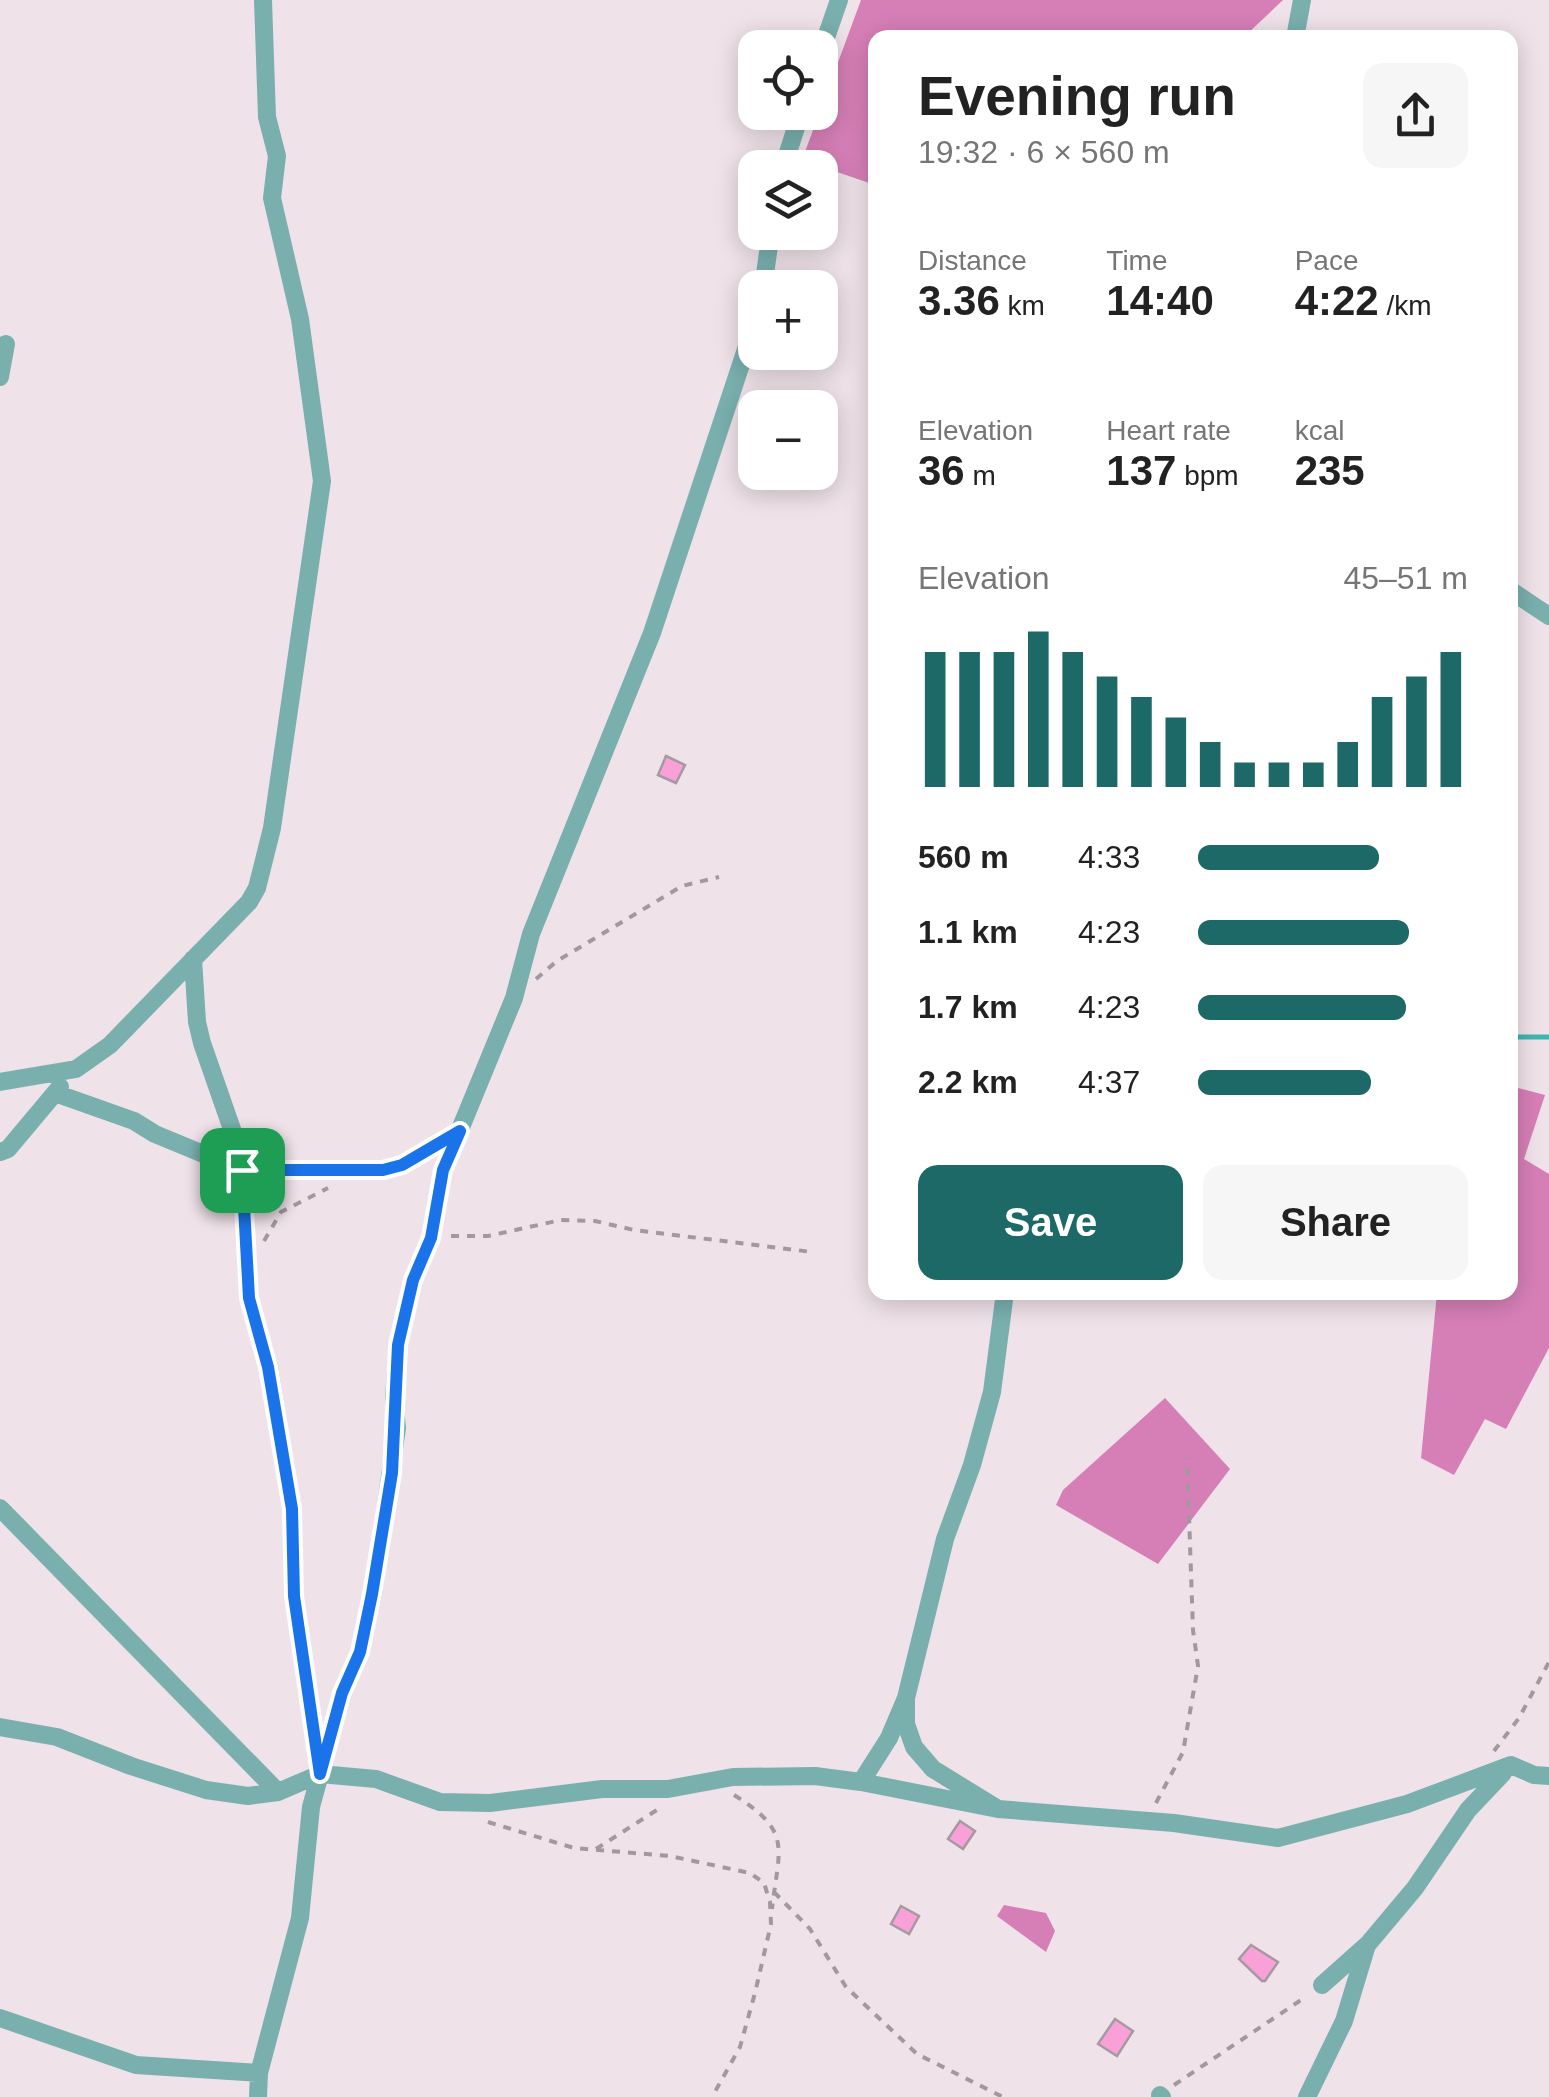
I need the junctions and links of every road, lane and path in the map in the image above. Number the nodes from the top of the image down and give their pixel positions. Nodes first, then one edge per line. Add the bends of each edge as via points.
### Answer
1 (263, 0) edge
2 (839, 0) edge
3 (1302, 0) edge
4 (829, 30) edge
5 (1296, 30) edge
6 (6, 344) dead end
7 (739, 370) edge
8 (0, 377) edge
9 (1518, 595) edge
10 (1549, 616) edge
11 (719, 876) dead end
12 (193, 959) junction
13 (514, 998) junction
14 (76, 1069) junction
15 (0, 1082) edge
16 (55, 1094) junction
17 (460, 1131) junction
18 (0, 1152) edge
19 (242, 1170) junction
20 (383, 1170) joint
21 (337, 1184) dead end
22 (431, 1238) junction
23 (263, 1244) dead end
24 (812, 1252) dead end
25 (1004, 1300) edge
26 (1186, 1458) dead end
27 (0, 1508) edge
28 (1549, 1662) edge
29 (906, 1698) junction
30 (0, 1727) edge
31 (1490, 1757) dead end
32 (1510, 1765) junction
33 (320, 1774) junction
34 (1549, 1776) edge
35 (861, 1782) junction
36 (722, 1791) dead end
37 (278, 1792) junction
38 (661, 1808) dead end
39 (998, 1808) junction
40 (475, 1816) dead end
41 (1148, 1821) junction
42 (594, 1850) junction
43 (774, 1892) junction
44 (771, 1924) junction
45 (1368, 1944) junction
46 (1322, 1985) joint
47 (0, 2018) edge
48 (259, 2073) junction
49 (1161, 2096) edge
50 (258, 2097) edge
51 (712, 2097) edge
52 (1003, 2097) edge
53 (1307, 2097) edge

1 - 12 street via 267,116 277,156 272,198 300,319 322,481 272,828 257,888
2 - 4 street
3 - 5 street
6 - 8 street
7 - 13 street via 652,633 531,934
9 - 10 street
11 - 13 path via 682,886 558,961
12 - 14 street via 110,1044
12 - 19 street via 197,1022
13 - 17 street
14 - 15 street
14 - 16 street
16 - 18 street
16 - 19 street
17 - 20 path
17 - 22 street via 443,1170
19 - 20 street
19 - 33 street via 249,1298 292,1509 294,1596
21 - 23 path via 280,1212
22 - 24 path via 595,1221
22 - 33 street via 398,1345 392,1473 360,1652
25 - 29 street via 992,1392
26 - 41 path via 1198,1666 1183,1752
27 - 37 street
28 - 31 path
29 - 35 street
29 - 39 street via 914,1747 932,1769
30 - 37 street via 57,1738 206,1790
32 - 34 street
32 - 41 street via 1407,1804 1278,1838
32 - 45 street
33 - 35 street via 376,1780 440,1802 490,1803 602,1789 668,1789 733,1777
33 - 37 street
33 - 48 street via 300,1918
35 - 39 street
36 - 43 path via 755,1808 780,1840
38 - 42 path
39 - 41 street
40 - 42 path
42 - 44 path via 670,1856 750,1873 764,1883
43 - 44 path
43 - 52 path via 810,1929 846,1987 917,2054
44 - 51 path via 740,2047
45 - 46 street
45 - 53 street via 1344,2021
46 - 49 path
47 - 48 street via 136,2064
48 - 50 street

